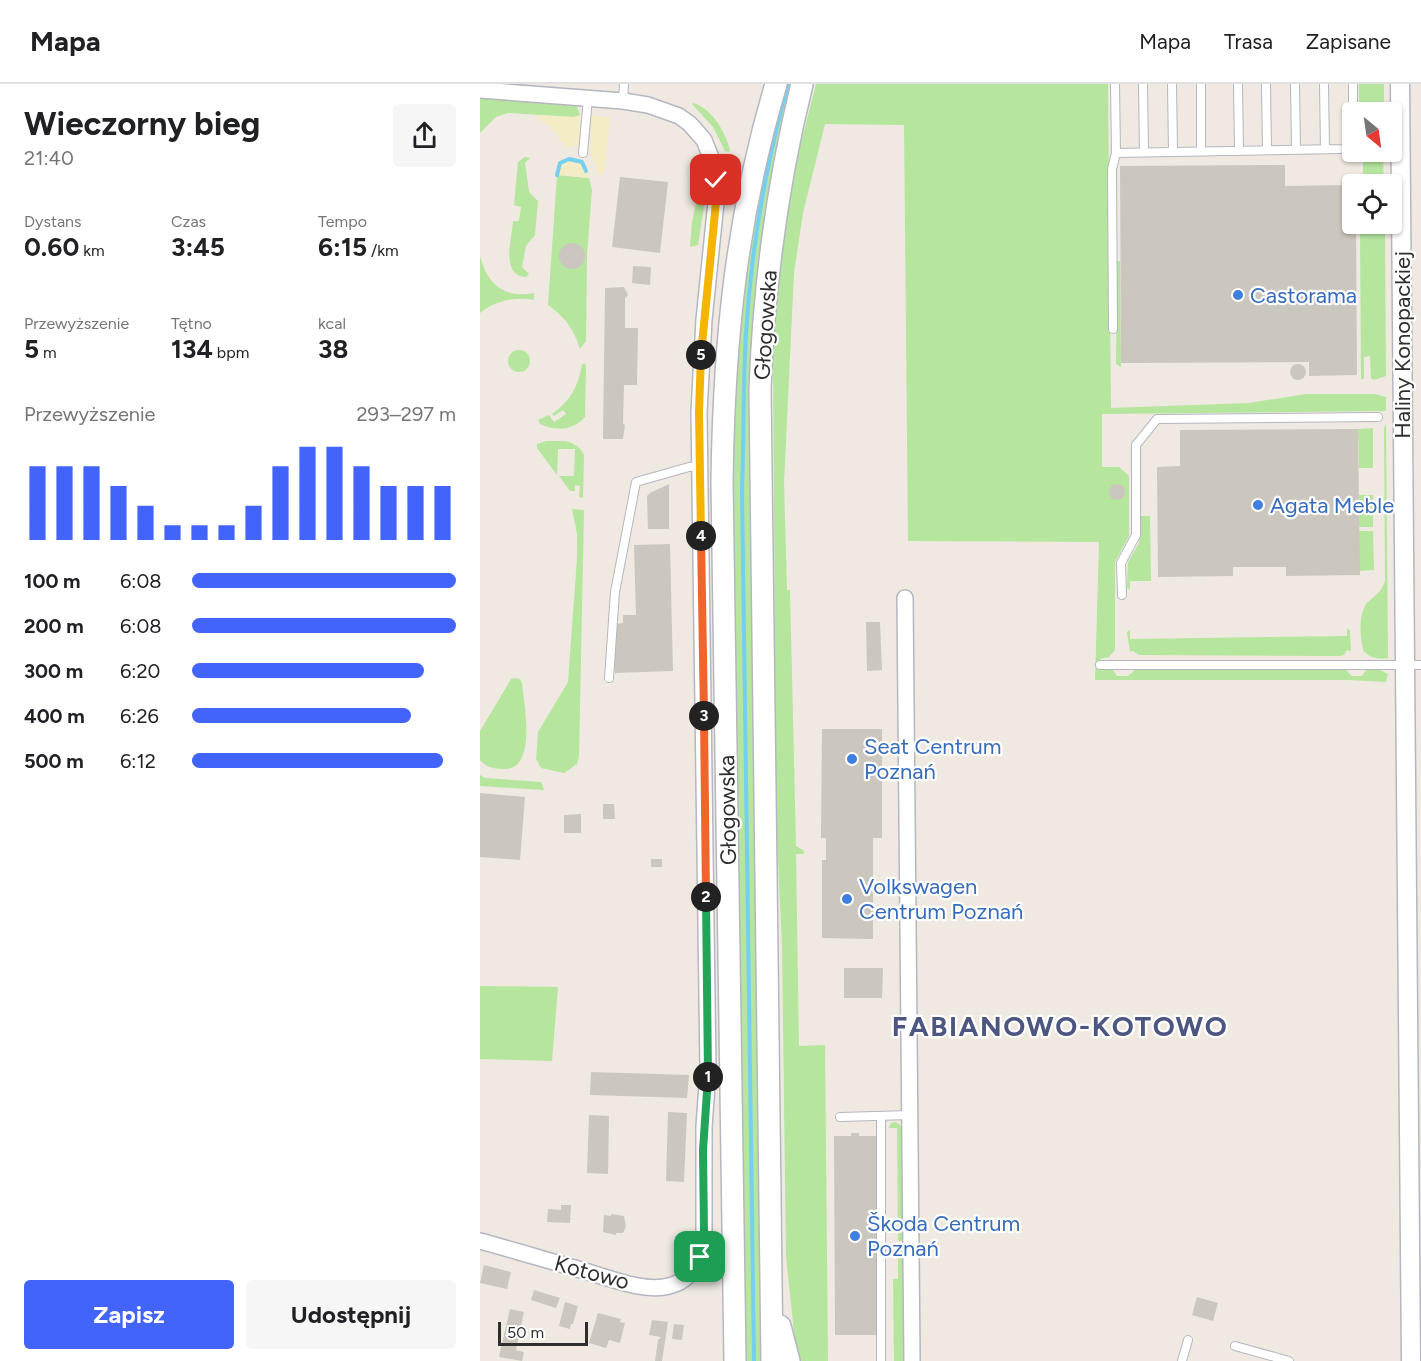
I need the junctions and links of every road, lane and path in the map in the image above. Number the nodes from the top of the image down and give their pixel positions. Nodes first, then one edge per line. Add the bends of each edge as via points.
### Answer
1 (624, 84) edge
2 (776, 84) edge
3 (802, 84) edge
4 (1115, 84) edge
5 (1143, 84) edge
6 (1172, 84) edge
7 (1201, 84) edge
8 (1238, 84) edge
9 (1266, 84) edge
10 (1295, 84) edge
11 (1324, 84) edge
12 (1353, 84) edge
13 (1400, 84) edge
14 (480, 90) edge
15 (588, 98) junction
16 (623, 101) junction
17 (1353, 102) edge
18 (1342, 148) edge
19 (1296, 149) junction
20 (1325, 149) junction
21 (1239, 150) junction
22 (1267, 150) junction
23 (1201, 151) junction
24 (1144, 152) junction
25 (1173, 152) junction
26 (583, 153) dead end
27 (1116, 153) junction
28 (1113, 329) dead end
29 (1378, 417) dead end
30 (700, 466) junction
31 (1122, 595) dead end
32 (905, 598) dead end
33 (1100, 664) dead end
34 (1413, 665) edge
35 (609, 678) dead end
36 (910, 1115) junction
37 (840, 1117) dead end
38 (881, 1117) junction
39 (480, 1241) edge
40 (771, 1287) junction
41 (734, 1304) junction
42 (1188, 1340) dead end
43 (1235, 1346) dead end
44 (724, 1361) edge
45 (735, 1361) edge
46 (772, 1361) edge
47 (789, 1361) edge
48 (881, 1361) edge
49 (912, 1361) edge
50 (1182, 1361) edge
51 (1289, 1361) edge
52 (1411, 1361) edge

1 - 16 lane
2 - 41 main road, Głogowska via 739,244 724,395
3 - 40 main road, Głogowska via 772,238 760,389
4 - 27 lane
5 - 24 lane
6 - 25 lane
7 - 23 lane
8 - 21 lane
9 - 22 lane
10 - 19 lane
11 - 20 lane
12 - 17 lane
13 - 34 street, Haliny Konopackiej
14 - 15 street
15 - 16 street
15 - 26 lane
16 - 30 street via 658,108 684,119 704,140 714,165 716,202 700,377
18 - 20 lane
19 - 20 lane
19 - 22 lane
21 - 22 lane
21 - 23 lane
23 - 25 lane
24 - 25 lane
24 - 27 lane
27 - 28 lane via 1112,169
29 - 31 lane via 1157,419 1136,445 1136,535 1121,563
30 - 35 lane via 636,482 615,592
30 - 39 street, Kotowo via 708,1071 702,1248 697,1264 686,1277 662,1287 647,1287
32 - 36 street
33 - 34 lane
34 - 52 street, Haliny Konopackiej
36 - 38 lane
36 - 49 street
37 - 38 lane
38 - 48 lane
40 - 46 main road, Głogowska
40 - 47 main road
41 - 44 main road
41 - 45 main road, Głogowska
42 - 50 lane
43 - 51 lane

